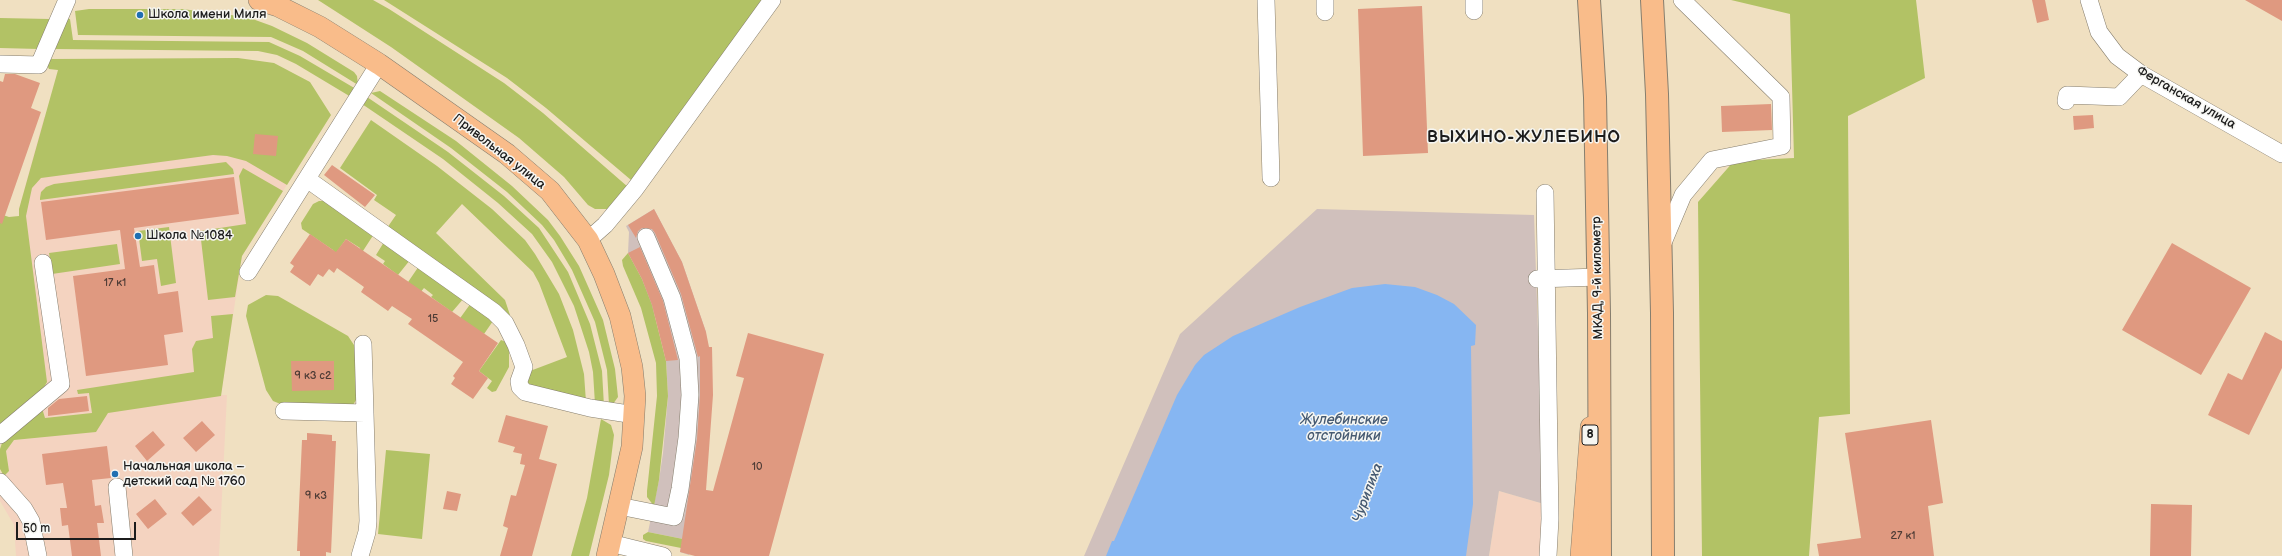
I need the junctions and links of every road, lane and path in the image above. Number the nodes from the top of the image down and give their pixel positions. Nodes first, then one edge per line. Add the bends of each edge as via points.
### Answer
1 (67, 0) edge
2 (259, 0) edge
3 (772, 0) edge
4 (1266, 0) edge
5 (1589, 0) edge
6 (1652, 0) edge
7 (1682, 0) edge
8 (2088, 0) edge
9 (280, 3) edge
10 (0, 64) edge
11 (380, 64) junction
12 (2141, 74) junction
13 (2066, 101) dead end
14 (2282, 154) edge
15 (1271, 178) dead end
16 (307, 180) junction
17 (1545, 193) dead end
18 (646, 237) dead end
19 (588, 240) junction
20 (1660, 248) junction
21 (43, 263) dead end
22 (248, 272) dead end
23 (1599, 277) junction
24 (1542, 279) junction
25 (1599, 314) junction
26 (363, 344) dead end
27 (284, 411) dead end
28 (365, 413) junction
29 (635, 415) junction
30 (0, 435) edge
31 (0, 482) edge
32 (117, 487) dead end
33 (619, 506) junction
34 (608, 549) edge
35 (38, 556) edge
36 (124, 556) edge
37 (360, 556) edge
38 (663, 556) edge
39 (1548, 556) edge
40 (1581, 556) edge
41 (1600, 556) edge
42 (1663, 556) edge

1 - 10 street via 39,65
2 - 9 main road, Привольная улица
3 - 19 street via 635,189 605,225
4 - 15 street
5 - 23 highway, МКАД, 9-й километр via 1595,97
6 - 20 highway
7 - 20 street via 1781,98 1782,146 1712,160 1683,195
8 - 12 street, Ферганская улица via 2099,32 2117,56
9 - 11 main road, Привольная улица
11 - 16 street
11 - 19 main road, Привольная улица via 507,154 536,178 564,208
12 - 13 street via 2119,97 2067,95
12 - 14 street, Ферганская улица
16 - 22 street
16 - 29 street via 494,312 508,328 516,345 524,367 519,381 520,387 525,392 590,408
17 - 24 street
18 - 33 street via 672,298 688,358 690,395 687,438 674,518
19 - 29 main road, Привольная улица via 620,316 632,367
20 - 42 highway
21 - 30 street via 60,384
23 - 24 street
23 - 25 highway, МКАД, 9-й километр
24 - 39 street via 1550,519
25 - 40 main road, 8
25 - 41 highway, МКАД, 9-й километр
26 - 28 street
27 - 28 street
28 - 37 street via 368,521
29 - 33 main road, Привольная улица via 632,447
31 - 35 street via 31,521
32 - 36 street
33 - 34 main road, Привольная улица
34 - 38 street

